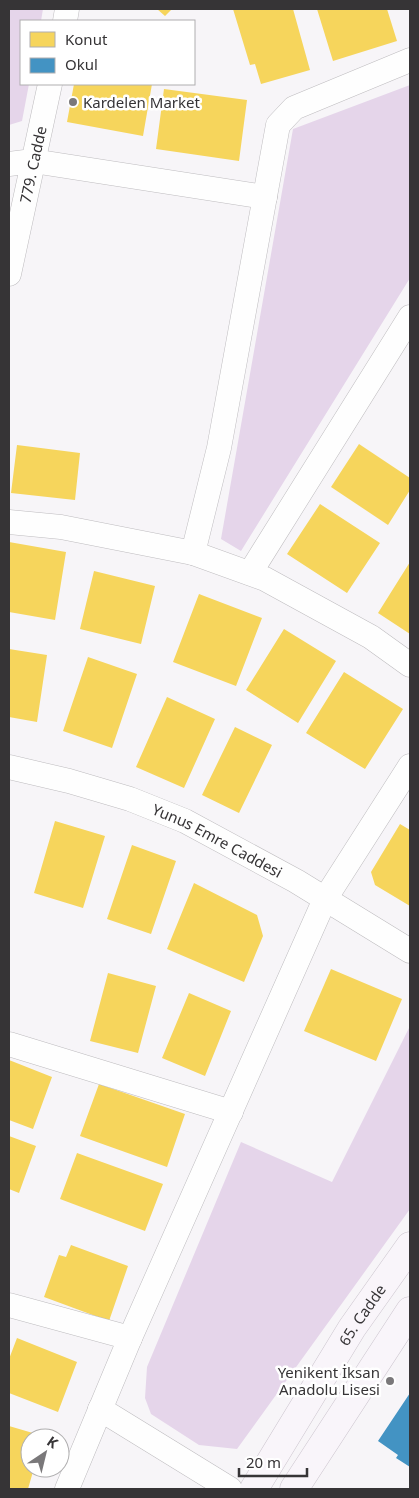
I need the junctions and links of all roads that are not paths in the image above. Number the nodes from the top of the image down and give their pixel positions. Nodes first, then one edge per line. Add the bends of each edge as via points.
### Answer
1 (410, 60) edge
2 (50, 85) edge
3 (33, 161) junction
4 (9, 164) edge
5 (265, 197) junction
6 (9, 274) edge
7 (410, 317) edge
8 (9, 522) edge
9 (193, 553) junction
10 (250, 573) junction
11 (410, 665) edge
12 (410, 766) edge
13 (9, 767) edge
14 (325, 899) junction
15 (410, 951) edge
16 (9, 1044) edge
17 (231, 1112) junction
18 (410, 1246) edge
19 (9, 1305) edge
20 (410, 1311) edge
21 (130, 1338) junction
22 (100, 1409) junction
23 (67, 1489) edge
24 (230, 1489) edge
25 (254, 1489) edge
26 (294, 1489) edge

1 - 5 street via 294,108 278,125
2 - 3 street, 779. Cadde
3 - 4 street
3 - 5 street
3 - 6 street, 779. Cadde
5 - 9 street via 219,448
7 - 10 street
8 - 9 street via 60,527
9 - 10 street
10 - 11 street via 370,637
12 - 14 street
13 - 14 street, Yunus Emre Caddesi via 130,799 185,821
14 - 15 street, Yunus Emre Caddesi
14 - 17 street
16 - 17 street
17 - 21 street
18 - 25 main road, 65. Cadde via 352,1328
19 - 21 street
20 - 26 main road
21 - 22 street
22 - 23 street
22 - 24 street

